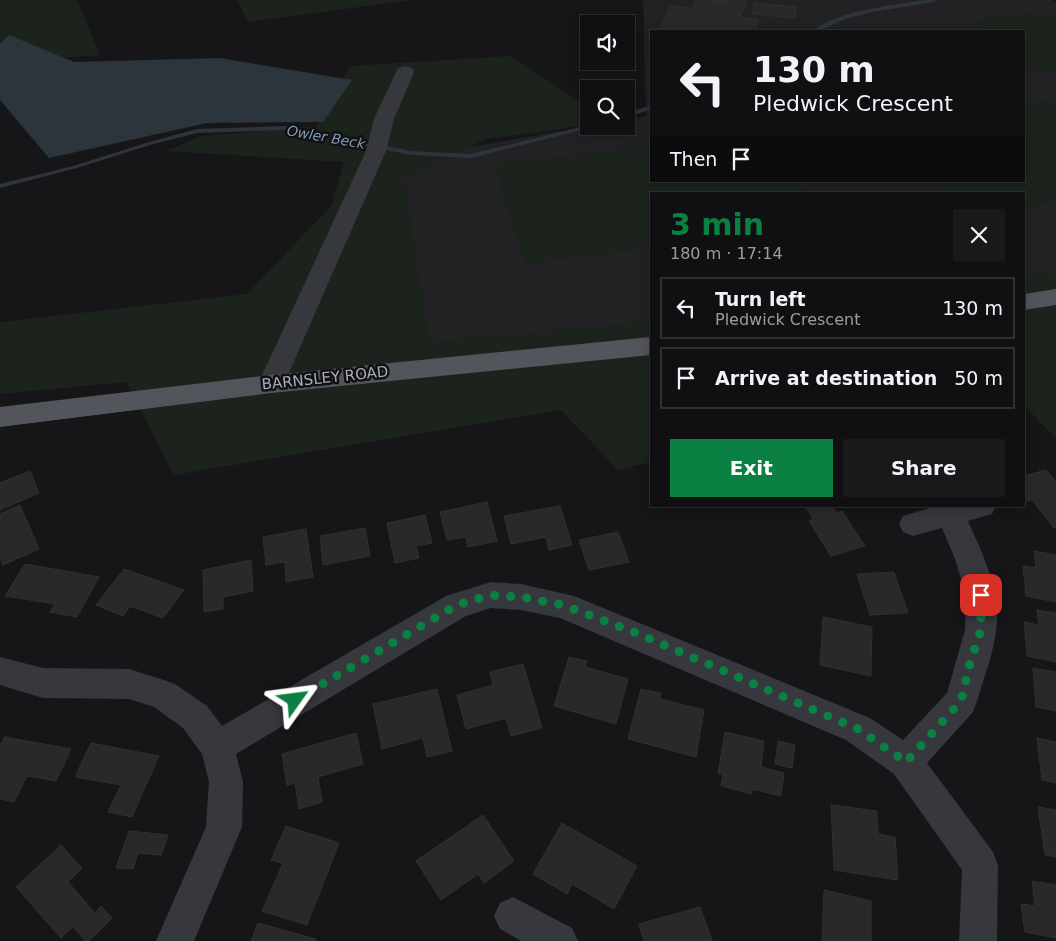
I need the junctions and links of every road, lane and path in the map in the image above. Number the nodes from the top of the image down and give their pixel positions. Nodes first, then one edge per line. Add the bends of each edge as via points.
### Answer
1 (405, 72) dead end
2 (1056, 297) edge
3 (1025, 302) edge
4 (650, 346) edge
5 (271, 384) junction
6 (0, 417) edge
7 (978, 507) edge
8 (951, 514) junction
9 (913, 524) dead end
10 (1, 672) edge
11 (217, 747) junction
12 (906, 762) junction
13 (513, 916) dead end
14 (175, 941) edge
15 (559, 941) edge
16 (978, 941) edge

1 - 5 street via 384,119 378,142
2 - 3 main road
4 - 5 main road, BARNSLEY ROAD
5 - 6 main road, BARNSLEY ROAD
7 - 8 street
8 - 9 street
8 - 12 street via 981,595 981,630 961,701
10 - 11 street via 43,683 129,684 164,695 195,717
11 - 12 street via 442,613 491,595 563,605 634,632 858,729
11 - 14 street via 226,782 224,827
12 - 16 street via 980,865
13 - 15 street

